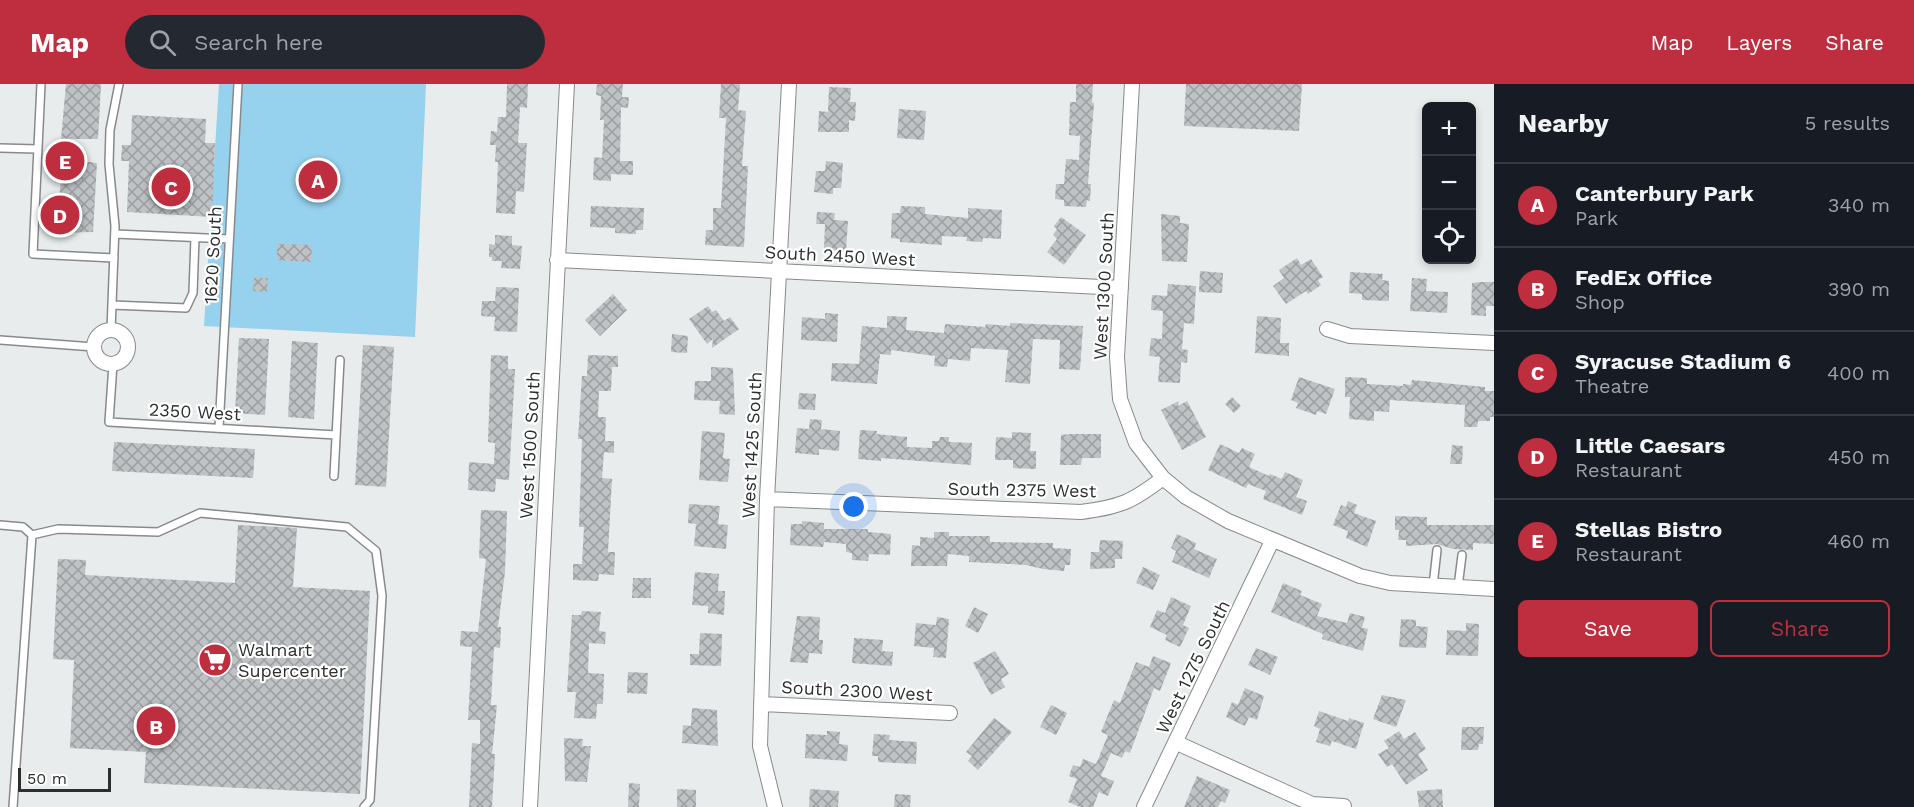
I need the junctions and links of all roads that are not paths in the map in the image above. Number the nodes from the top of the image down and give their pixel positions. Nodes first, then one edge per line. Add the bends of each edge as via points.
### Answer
1 (41, 84) edge
2 (119, 84) edge
3 (238, 84) edge
4 (567, 84) edge
5 (789, 84) edge
6 (1132, 84) edge
7 (0, 148) edge
8 (37, 149) junction
9 (114, 234) junction
10 (195, 238) junction
11 (229, 239) junction
12 (114, 258) junction
13 (558, 260) junction
14 (778, 271) junction
15 (1121, 288) junction
16 (112, 304) junction
17 (1327, 329) dead end
18 (111, 330) junction
19 (0, 340) edge
20 (1494, 343) edge
21 (94, 347) junction
22 (340, 360) dead end
23 (113, 364) junction
24 (219, 428) junction
25 (336, 435) junction
26 (334, 476) dead end
27 (1163, 478) junction
28 (766, 499) junction
29 (0, 525) edge
30 (32, 535) junction
31 (1272, 541) junction
32 (1437, 550) dead end
33 (1462, 555) dead end
34 (1433, 586) junction
35 (1458, 587) junction
36 (1494, 589) edge
37 (761, 704) junction
38 (950, 713) dead end
39 (1177, 743) junction
40 (1344, 806) edge
41 (13, 807) edge
42 (364, 807) edge
43 (530, 807) edge
44 (775, 807) edge
45 (1144, 807) edge

1 - 8 lane
2 - 9 lane via 109,158
3 - 11 lane, 1620 South
4 - 13 street, West 1500 South
5 - 14 street, West 1425 South
6 - 15 street, West 1300 South
7 - 8 lane
8 - 12 lane via 33,254
9 - 10 lane
9 - 12 lane
10 - 11 lane
10 - 16 lane via 193,293 186,308
11 - 24 lane, 1620 South
12 - 16 lane
13 - 14 street, South 2450 West
13 - 43 street, West 1500 South
14 - 15 street, South 2450 West
14 - 28 street, West 1425 South
15 - 27 street, West 1300 South via 1117,357 1120,399 1136,443
16 - 18 lane
17 - 20 street via 1350,336
18 - 21 street via 99,335
18 - 23 street via 124,336 128,350 120,362
19 - 21 lane
21 - 23 street via 99,360
22 - 25 lane
23 - 24 lane, 2350 West via 109,422
24 - 25 lane, 2350 West
25 - 26 lane
27 - 28 street, South 2375 West via 1116,508 1082,512
27 - 31 street via 1186,497
28 - 37 street, West 1425 South
29 - 30 lane via 23,526
30 - 41 lane
30 - 42 lane via 58,529 158,532 200,513 347,527 376,551 382,596 370,800
31 - 34 street via 1360,576
31 - 39 street, West 1275 South
32 - 34 lane
33 - 35 lane
34 - 35 street
35 - 36 street
37 - 38 street, South 2300 West
37 - 44 street, West 1425 South via 760,746
39 - 40 street via 1312,804
39 - 45 street, West 1275 South

